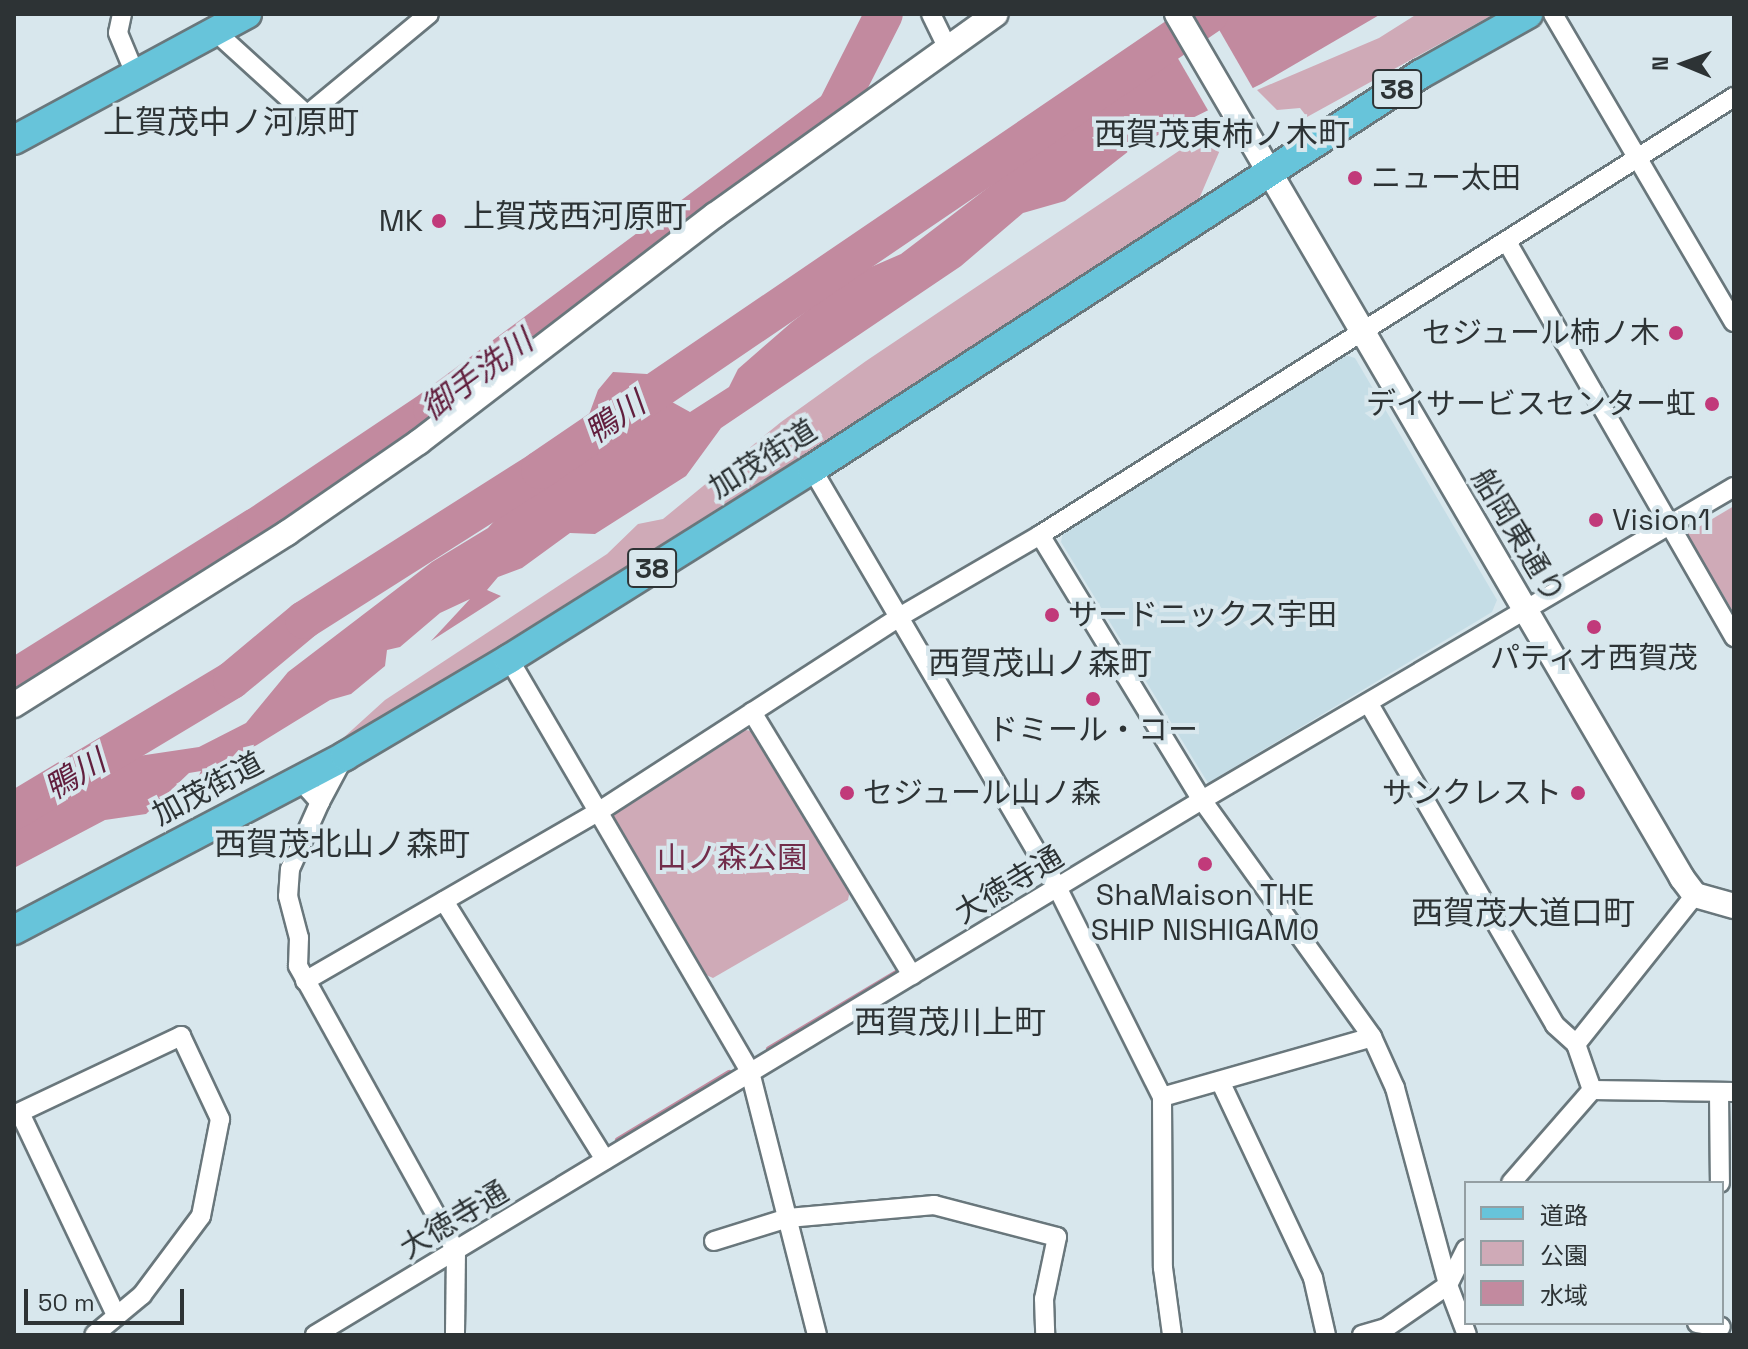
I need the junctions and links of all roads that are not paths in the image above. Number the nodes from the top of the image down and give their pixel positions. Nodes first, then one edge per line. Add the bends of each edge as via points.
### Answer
1 (122, 14) edge
2 (247, 14) edge
3 (429, 14) edge
4 (931, 14) edge
5 (996, 14) edge
6 (1177, 14) edge
7 (1528, 14) edge
8 (1553, 14) edge
9 (214, 28) edge
10 (948, 49) junction
11 (136, 76) junction
12 (1734, 97) edge
13 (14, 140) edge
14 (1636, 157) junction
15 (1270, 171) junction
16 (1507, 242) junction
17 (1734, 322) edge
18 (1359, 330) junction
19 (812, 469) junction
20 (1734, 487) edge
21 (1667, 526) junction
22 (1040, 535) junction
23 (1525, 611) junction
24 (901, 616) junction
25 (1734, 637) edge
26 (509, 659) junction
27 (1369, 704) junction
28 (14, 705) edge
29 (752, 712) junction
30 (345, 756) junction
31 (300, 780) junction
32 (1202, 800) junction
33 (320, 802) junction
34 (598, 812) junction
35 (1058, 889) junction
36 (1695, 895) junction
37 (444, 901) junction
38 (1734, 906) edge
39 (14, 930) edge
40 (912, 975) junction
41 (305, 981) junction
42 (1372, 1037) junction
43 (1576, 1044) junction
44 (750, 1072) junction
45 (1220, 1081) junction
46 (1592, 1090) junction
47 (1727, 1092) edge
48 (1162, 1097) junction
49 (17, 1114) edge
50 (605, 1160) junction
51 (1513, 1181) edge
52 (1720, 1181) edge
53 (788, 1218) junction
54 (714, 1241) dead end
55 (456, 1251) junction
56 (1464, 1253) edge
57 (1448, 1285) junction
58 (116, 1315) junction
59 (1464, 1324) edge
60 (94, 1335) edge
61 (315, 1335) edge
62 (455, 1335) edge
63 (817, 1335) edge
64 (1045, 1335) edge
65 (1172, 1335) edge
66 (1326, 1335) edge
67 (1362, 1335) edge

1 - 11 street via 118,33
2 - 9 main road
3 - 9 street via 307,115
4 - 10 street
5 - 10 street
6 - 15 street, 船岡東通り
7 - 15 main road, 加茂街道 / 38 via 1421,74
8 - 14 street
9 - 11 main road
10 - 28 street via 715,215 419,442 287,533
11 - 13 main road
12 - 14 street
14 - 16 street
14 - 17 street
15 - 18 street, 船岡東通り
15 - 19 main road, 加茂街道 / 38
16 - 18 street
16 - 21 street
18 - 22 street
18 - 23 street, 船岡東通り
19 - 24 street
19 - 26 main road, 加茂街道 / 38
20 - 21 street, 大徳寺通
21 - 23 street, 大徳寺通
21 - 25 street
22 - 24 street
22 - 32 street
23 - 27 street, 大徳寺通
23 - 36 street, 船岡東通り
24 - 29 street
24 - 35 street
26 - 30 main road, 加茂街道 / 38
26 - 34 street
27 - 32 street, 大徳寺通
27 - 43 street via 1555,1025
29 - 34 street
29 - 40 street
30 - 31 main road, 加茂街道 / 38
30 - 33 street
31 - 33 street
31 - 39 main road, 加茂街道 / 38
32 - 35 street, 大徳寺通
32 - 42 street
33 - 41 street via 290,869 288,896
34 - 37 street
34 - 44 street
35 - 40 street, 大徳寺通
35 - 48 street
36 - 38 street
36 - 43 street
37 - 41 street
37 - 50 street
40 - 44 street, 大徳寺通
41 - 55 street
42 - 45 street
42 - 57 street via 1395,1088
43 - 46 street
44 - 50 street, 大徳寺通
44 - 53 street
45 - 48 street
45 - 66 street via 1313,1278
46 - 47 street
46 - 51 street
47 - 52 street
48 - 65 street via 1163,1268
49 - 58 street
49 - 58 street via 181,1036 220,1119 201,1216 142,1295
50 - 55 street, 大徳寺通
53 - 54 street
53 - 63 street
53 - 64 street via 934,1205 1057,1237 1044,1299
55 - 61 street, 大徳寺通
55 - 62 street
56 - 57 street
57 - 59 street
57 - 67 street via 1386,1328
58 - 60 street

